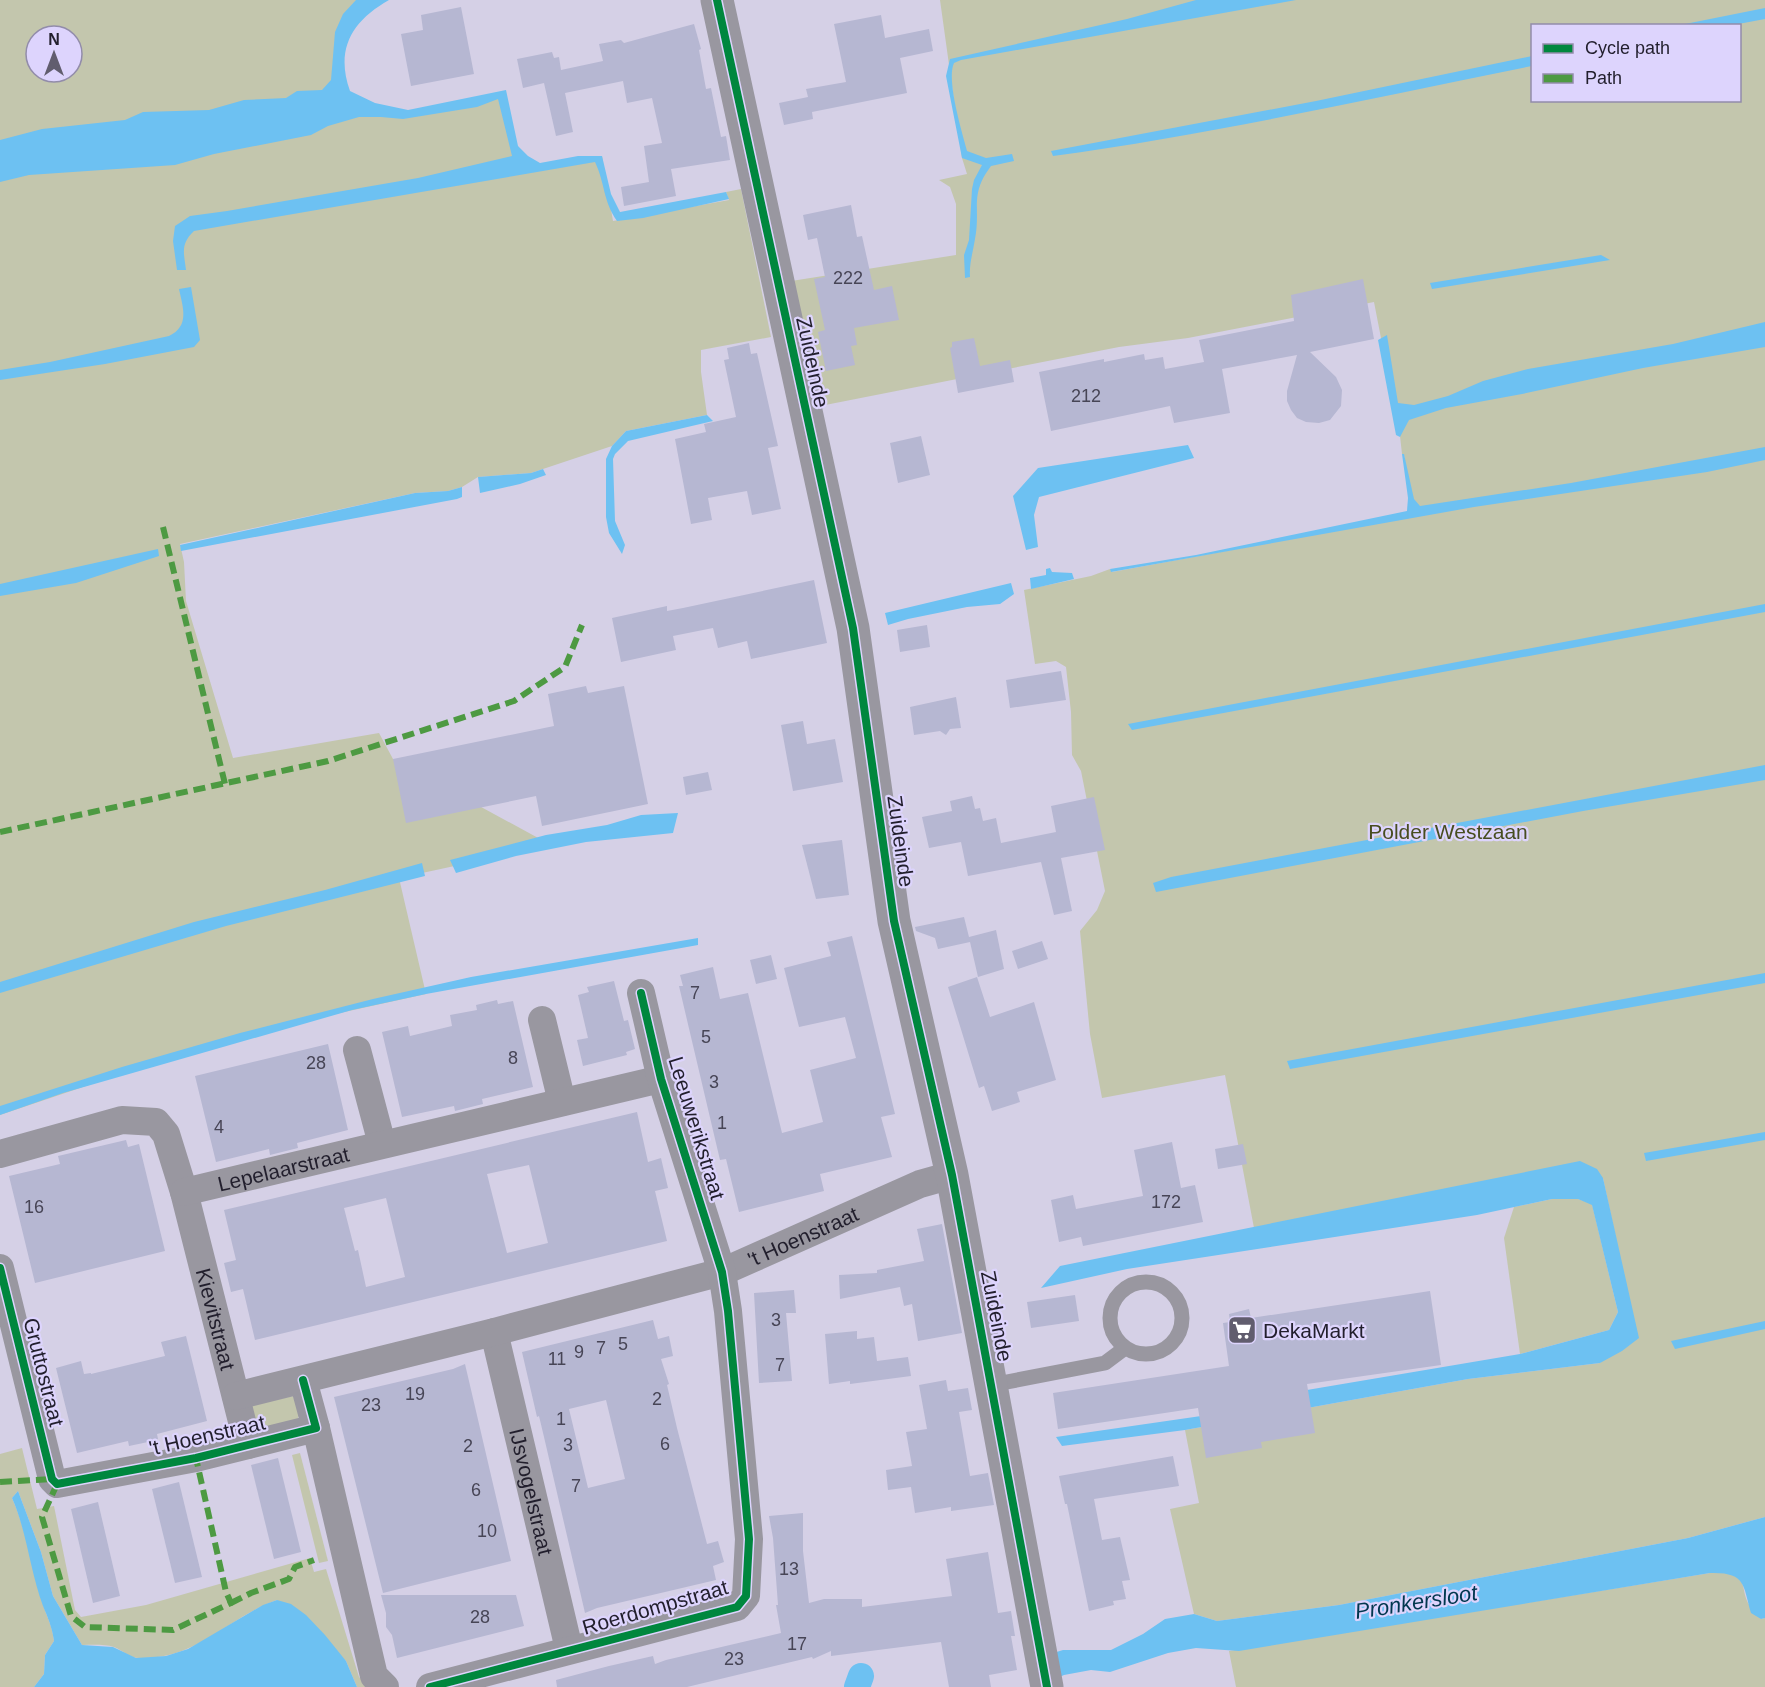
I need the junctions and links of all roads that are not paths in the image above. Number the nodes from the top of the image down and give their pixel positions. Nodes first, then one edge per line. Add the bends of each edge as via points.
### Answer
1 (717, 0) edge
2 (641, 993) dead end
3 (542, 1020) dead end
4 (357, 1050) dead end
5 (661, 1079) junction
6 (562, 1102) junction
7 (382, 1144) junction
8 (0, 1154) edge
9 (952, 1174) junction
10 (184, 1192) junction
11 (0, 1268) edge
12 (722, 1272) junction
13 (494, 1332) junction
14 (1125, 1348) junction
15 (303, 1380) junction
16 (991, 1386) junction
17 (236, 1396) junction
18 (316, 1428) junction
19 (248, 1445) junction
20 (57, 1484) joint
21 (569, 1649) junction
22 (385, 1687) edge
23 (430, 1687) edge
24 (1047, 1687) edge

1 - 9 street, Zuideinde via 853,628 894,921
2 - 5 street, Leeuwerikstraat
3 - 6 street
4 - 7 street
5 - 6 street, Lepelaarstraat
5 - 12 street, Leeuwerikstraat
6 - 7 street, Lepelaarstraat
7 - 10 street, Lepelaarstraat
8 - 10 street via 122,1120 156,1122 166,1134
9 - 12 street, 't Hoenstraat via 920,1184
9 - 16 street, Zuideinde
10 - 17 street, Kievitstraat
11 - 20 street, Gruttostraat via 52,1479
12 - 13 street, 't Hoenstraat
12 - 21 street, Roerdompstraat via 749,1539 746,1596 737,1607
13 - 15 street, 't Hoenstraat
13 - 21 street, IJsvogelstraat
14 - 14 lane via 1144,1355 1156,1354 1176,1341 1182,1312 1167,1288 1144,1282 1132,1285 1114,1301 1110,1325
14 - 16 lane, Zuideinde via 1105,1363
15 - 17 street, 't Hoenstraat
15 - 18 street
16 - 24 street, Zuideinde
17 - 19 street, Kievitstraat
18 - 19 street, 't Hoenstraat
18 - 22 street via 374,1676
19 - 20 street, 't Hoenstraat
21 - 23 street, Roerdompstraat

